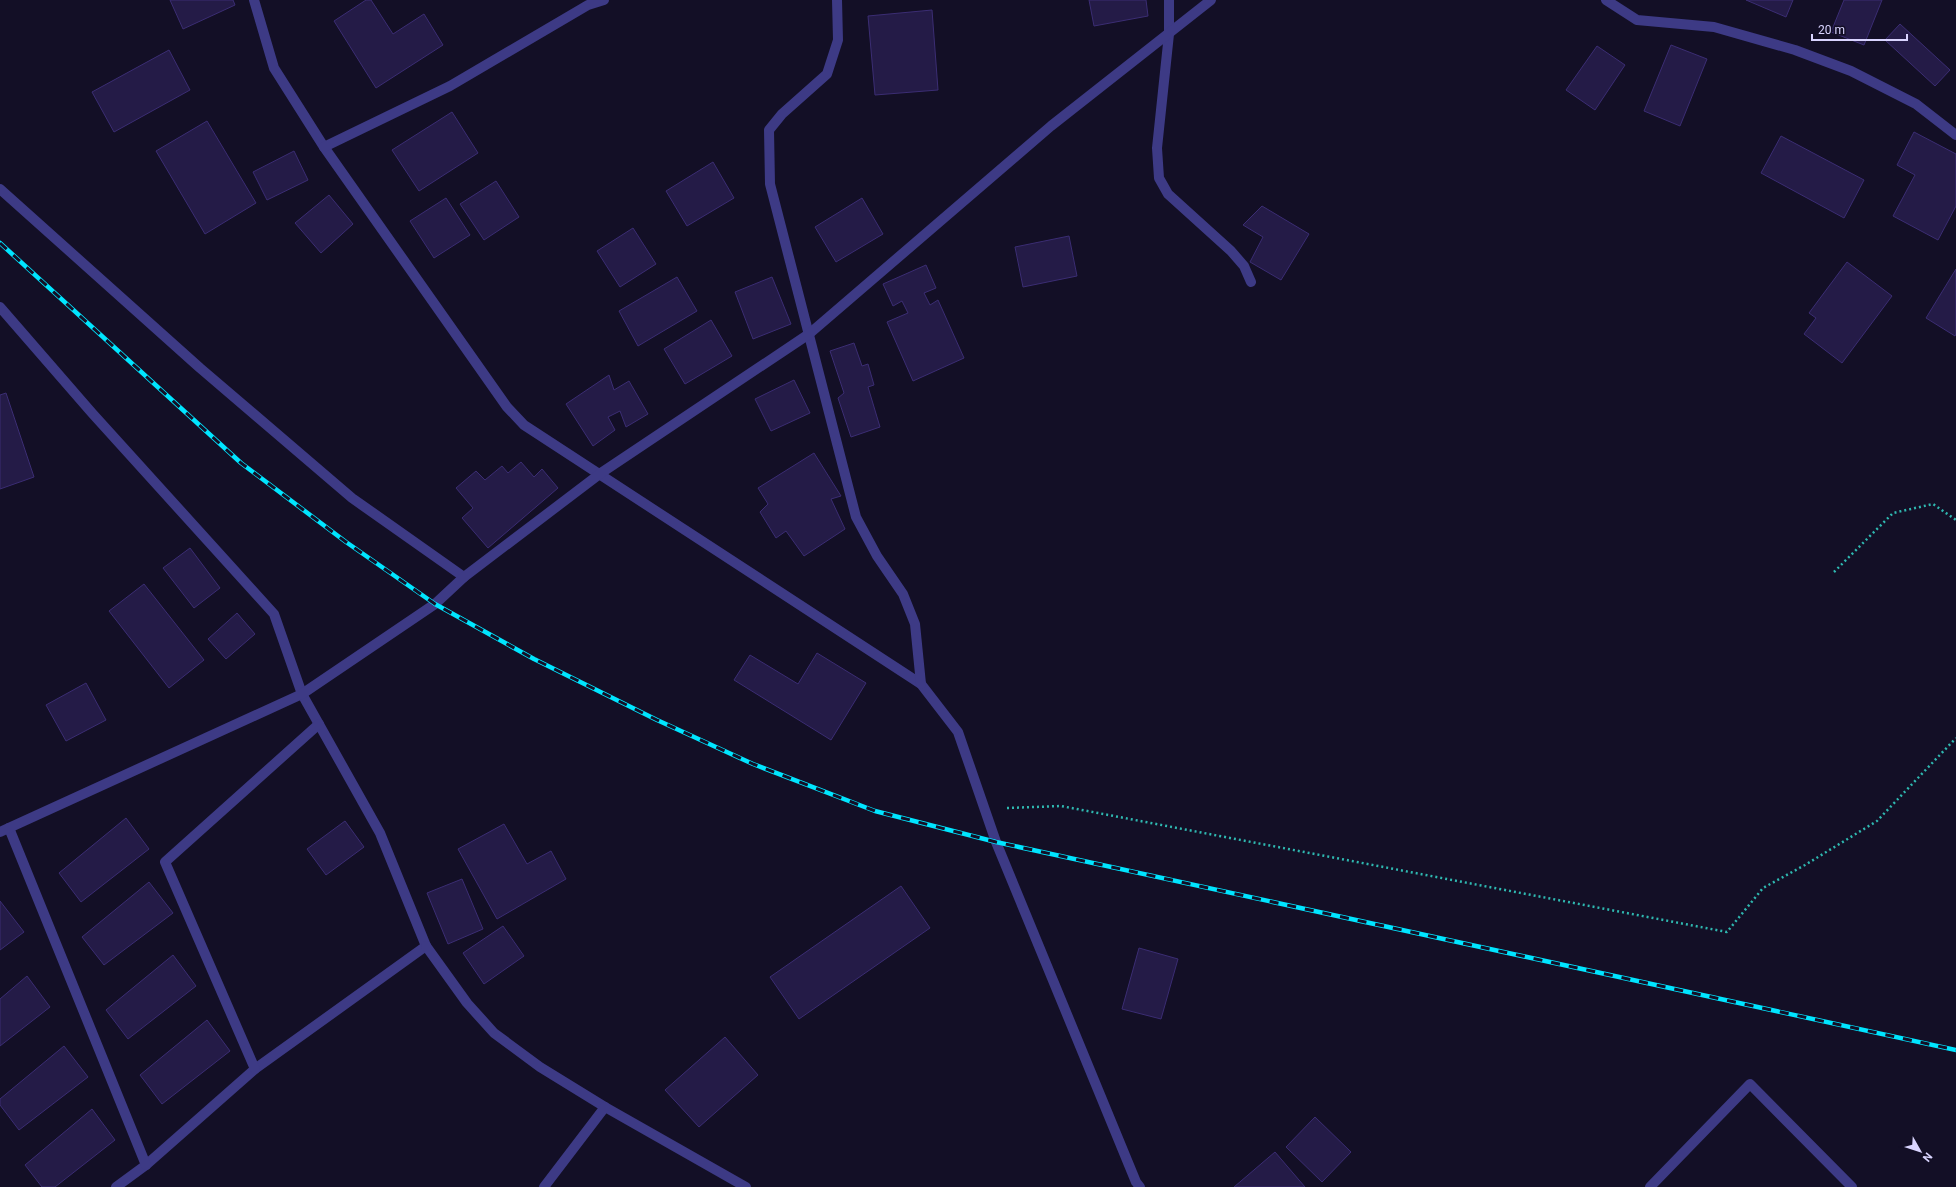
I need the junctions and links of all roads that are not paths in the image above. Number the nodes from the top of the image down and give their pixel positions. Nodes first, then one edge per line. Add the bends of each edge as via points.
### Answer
1 (254, 0) edge
2 (604, 0) edge
3 (837, 0) edge
4 (1169, 0) edge
5 (1211, 0) edge
6 (1606, 0) edge
7 (1169, 34) junction
8 (1956, 135) edge
9 (324, 147) junction
10 (0, 189) edge
11 (1252, 282) dead end
12 (0, 307) edge
13 (809, 334) junction
14 (601, 473) junction
15 (464, 577) junction
16 (921, 684) junction
17 (302, 694) junction
18 (319, 724) junction
19 (4, 830) edge
20 (426, 946) junction
21 (255, 1069) junction
22 (605, 1107) junction
23 (146, 1165) junction
24 (116, 1187) edge
25 (544, 1187) edge
26 (746, 1187) edge
27 (1140, 1187) edge
28 (1650, 1187) edge
29 (1852, 1187) edge

1 - 9 street via 274,68
2 - 9 street via 588,5 450,86
3 - 13 street via 838,40 827,74 782,114 769,130 770,184
4 - 7 street
5 - 7 street
6 - 8 street via 1636,20 1714,27 1795,50 1851,71 1916,104
7 - 11 street via 1157,148 1159,178 1168,194 1231,251 1244,266
7 - 13 street via 1051,126
9 - 14 street via 507,407 524,425
10 - 15 street via 206,373 352,498
12 - 17 street via 274,614
13 - 14 street
13 - 16 street via 856,517 877,556 903,594 915,624
14 - 15 street
14 - 16 street
15 - 17 street via 435,604
16 - 27 street via 958,732 999,850
17 - 18 street
17 - 19 street
18 - 20 street via 380,833
18 - 21 street via 165,862
19 - 23 street
20 - 21 street
20 - 22 street via 467,1003 494,1033 540,1068
21 - 23 street
22 - 25 street
22 - 26 street
23 - 24 street
28 - 29 street via 1750,1084

